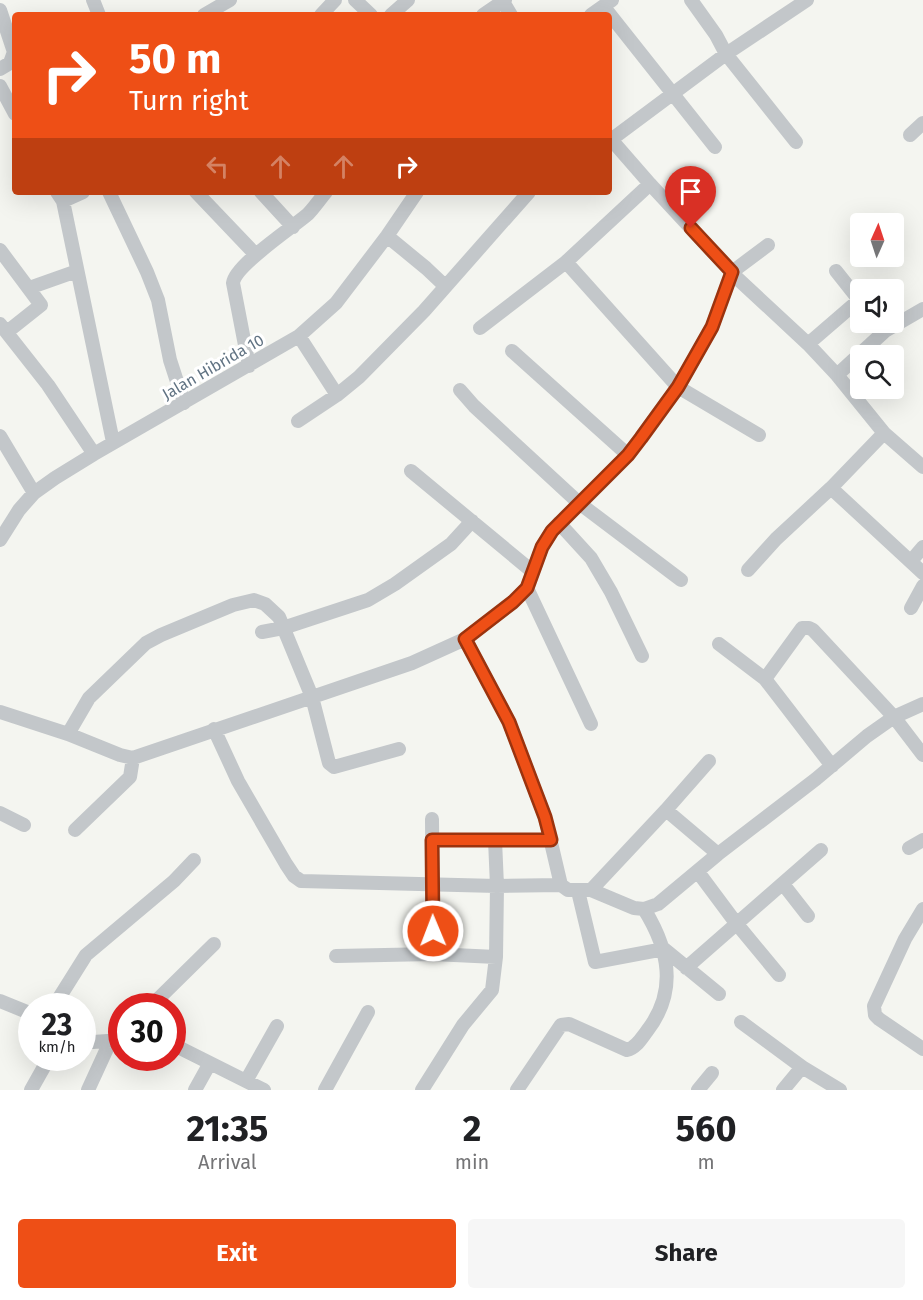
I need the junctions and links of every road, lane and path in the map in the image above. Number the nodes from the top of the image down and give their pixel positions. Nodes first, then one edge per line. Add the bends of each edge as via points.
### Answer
1 (229, 0) edge
2 (335, 0) edge
3 (355, 0) edge
4 (408, 0) edge
5 (691, 0) edge
6 (807, 0) edge
7 (503, 1) edge
8 (608, 3) edge
9 (0, 10) edge
10 (209, 12) edge
11 (324, 12) edge
12 (368, 12) edge
13 (394, 12) edge
14 (487, 12) edge
15 (595, 12) edge
16 (12, 46) edge
17 (726, 54) junction
18 (12, 58) edge
19 (0, 69) edge
20 (0, 86) edge
21 (672, 95) junction
22 (12, 108) edge
23 (923, 123) edge
24 (910, 135) dead end
25 (612, 137) edge
26 (612, 140) edge
27 (796, 142) dead end
28 (715, 147) dead end
29 (650, 184) junction
30 (110, 195) edge
31 (199, 195) edge
32 (264, 195) edge
33 (324, 195) edge
34 (415, 195) edge
35 (527, 195) edge
36 (60, 196) edge
37 (293, 226) junction
38 (387, 236) junction
39 (768, 244) dead end
40 (0, 250) edge
41 (256, 255) junction
42 (566, 262) junction
43 (77, 270) junction
44 (836, 270) dead end
45 (732, 272) junction
46 (445, 286) junction
47 (28, 288) junction
48 (923, 309) edge
49 (3, 328) edge
50 (480, 328) dead end
51 (299, 336) junction
52 (807, 344) junction
53 (512, 351) dead end
54 (249, 366) junction
55 (837, 375) junction
56 (678, 387) junction
57 (460, 390) dead end
58 (337, 395) junction
59 (184, 403) junction
60 (298, 421) dead end
61 (884, 433) junction
62 (759, 435) dead end
63 (0, 436) edge
64 (113, 442) junction
65 (93, 454) junction
66 (628, 455) junction
67 (923, 467) edge
68 (411, 471) dead end
69 (831, 488) junction
70 (34, 493) junction
71 (579, 503) junction
72 (472, 521) junction
73 (559, 523) junction
74 (0, 540) edge
75 (923, 547) edge
76 (911, 561) junction
77 (748, 570) dead end
78 (533, 572) junction
79 (923, 573) edge
80 (681, 580) dead end
81 (923, 586) edge
82 (527, 588) junction
83 (911, 608) dead end
84 (283, 628) junction
85 (262, 632) dead end
86 (465, 639) junction
87 (719, 644) dead end
88 (642, 656) dead end
89 (765, 679) junction
90 (312, 697) junction
91 (923, 704) edge
92 (0, 712) edge
93 (894, 717) junction
94 (591, 724) dead end
95 (214, 729) junction
96 (68, 734) junction
97 (399, 749) dead end
98 (923, 755) edge
99 (133, 758) junction
100 (709, 761) dead end
101 (832, 766) junction
102 (666, 810) junction
103 (0, 813) edge
104 (432, 819) dead end
105 (24, 825) dead end
106 (75, 830) dead end
107 (432, 840) junction
108 (495, 840) junction
109 (551, 840) junction
110 (923, 840) edge
111 (909, 848) dead end
112 (821, 850) dead end
113 (718, 854) junction
114 (194, 860) dead end
115 (698, 872) junction
116 (432, 884) junction
117 (783, 884) junction
118 (561, 885) junction
119 (497, 886) junction
120 (584, 890) junction
121 (644, 909) junction
122 (923, 909) edge
123 (808, 916) dead end
124 (736, 923) junction
125 (214, 944) dead end
126 (664, 949) junction
127 (433, 954) junction
128 (336, 956) dead end
129 (496, 957) junction
130 (687, 968) junction
131 (779, 975) dead end
132 (62, 993) edge
133 (164, 993) edge
134 (719, 994) dead end
135 (0, 1001) edge
136 (18, 1008) edge
137 (368, 1012) dead end
138 (741, 1022) dead end
139 (277, 1026) dead end
140 (923, 1049) edge
141 (186, 1051) edge
142 (108, 1055) edge
143 (210, 1063) junction
144 (42, 1071) edge
145 (712, 1073) dead end
146 (793, 1078) edge
147 (246, 1081) junction
148 (32, 1090) edge
149 (88, 1090) edge
150 (195, 1090) edge
151 (264, 1090) edge
152 (325, 1090) edge
153 (422, 1090) edge
154 (517, 1090) edge
155 (698, 1090) edge
156 (840, 1090) edge

1 - 10 street
2 - 11 street
3 - 12 street
4 - 13 street
5 - 17 street
6 - 17 street
7 - 14 street
8 - 15 street
8 - 21 street
9 - 16 street
17 - 21 street
17 - 27 street
18 - 19 street
20 - 22 street
21 - 25 street
21 - 28 street
23 - 24 street
26 - 29 street
29 - 42 street
29 - 45 street
30 - 59 street via 158,300 170,360
31 - 41 street
32 - 37 street
33 - 37 street
34 - 38 street, Jalan Hibrida 10
35 - 46 street
36 - 43 street
37 - 41 street
38 - 46 street
38 - 51 street, Jalan Hibrida 10 via 336,303
39 - 45 street
40 - 47 street
41 - 54 street via 233,281
42 - 50 street
42 - 56 street
43 - 47 street
43 - 64 street
44 - 52 street via 860,300
45 - 52 street
45 - 56 street via 712,327
46 - 58 street
47 - 49 street via 41,307
48 - 55 street via 885,331
49 - 65 street
51 - 54 street, Jalan Hibrida 10
51 - 58 street
52 - 55 street
53 - 66 street
54 - 59 street, Jalan Hibrida 10
55 - 61 street
56 - 62 street
56 - 66 street
57 - 71 street
58 - 60 street
59 - 64 street, Jalan Hibrida 10
61 - 67 street
61 - 69 street
63 - 70 street
64 - 65 street, Jalan Hibrida 10
65 - 70 street, Jalan Hibrida 10
66 - 71 street
68 - 72 street
69 - 76 street
69 - 77 street
70 - 74 street, Jalan Hibrida 10
71 - 73 street
71 - 80 street
72 - 78 street
72 - 84 street via 451,544 368,600
73 - 78 street via 542,547
73 - 88 street via 591,558
75 - 76 street
76 - 79 street
78 - 82 street
81 - 83 street
82 - 86 street
82 - 94 street
84 - 85 street
84 - 90 street
84 - 96 street via 273,610 254,600 161,635 146,643 89,698
86 - 90 street via 412,663
86 - 109 street via 509,722
87 - 89 street
89 - 93 street via 802,628 809,628
89 - 101 street
90 - 95 street
90 - 97 street via 331,765
91 - 93 street
92 - 96 street
93 - 98 street
93 - 101 street
95 - 99 street
95 - 116 street via 238,781 297,879
96 - 99 street
99 - 106 street via 130,777
100 - 102 street
101 - 113 street
102 - 113 street
102 - 120 street
103 - 105 street
104 - 107 street
107 - 108 street
107 - 116 street
108 - 109 street
108 - 119 street
109 - 118 street
110 - 111 street
112 - 117 street
113 - 115 street
114 - 132 street via 86,955
115 - 121 street
115 - 124 street
116 - 119 street
116 - 127 street
117 - 123 street
117 - 124 street
118 - 119 street
118 - 120 street via 568,890
119 - 129 street
120 - 121 street
120 - 126 street via 595,962
121 - 126 street
122 - 140 street via 874,1006 879,1019
124 - 130 street
124 - 131 street
125 - 133 street
126 - 130 street
126 - 154 street via 667,977 662,1006 633,1048 623,1049 569,1024 561,1025
127 - 128 street
127 - 129 street
129 - 153 street via 492,990 463,1025
130 - 134 street
135 - 136 street
137 - 152 street
138 - 146 street
139 - 147 street
141 - 143 street
142 - 149 street
143 - 147 street
143 - 150 street
144 - 148 street
145 - 155 street
146 - 156 street
147 - 151 street

